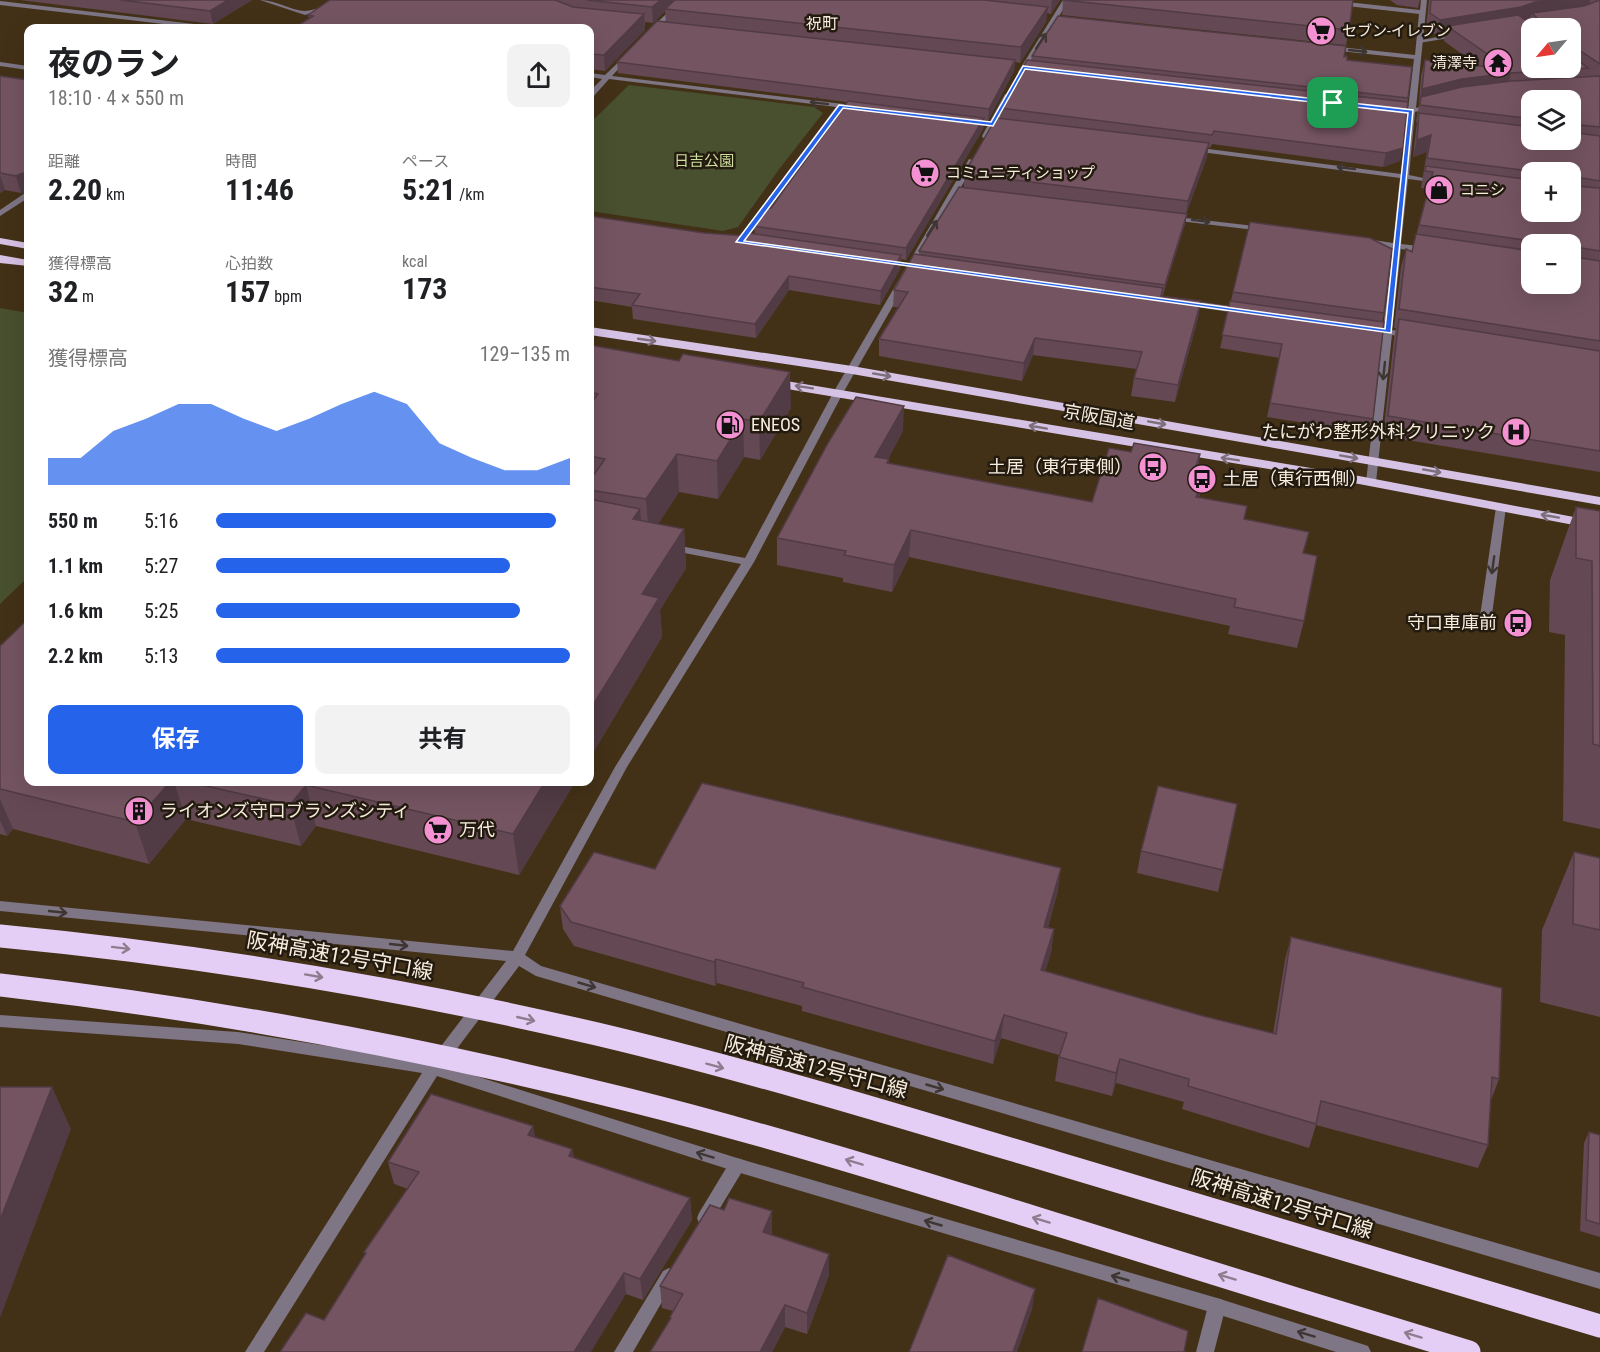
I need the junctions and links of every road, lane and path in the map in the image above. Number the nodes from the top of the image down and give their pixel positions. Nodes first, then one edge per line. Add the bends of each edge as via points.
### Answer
1 (263, 0) edge
2 (348, 0) edge
3 (685, 0) edge
4 (1066, 0) edge
5 (1311, 0) edge
6 (1424, 0) edge
7 (0, 3) edge
8 (1422, 12) junction
9 (305, 13) junction
10 (1044, 18) edge
11 (1055, 19) junction
12 (1067, 20) edge
13 (305, 22) edge
14 (177, 24) edge
15 (644, 26) edge
16 (655, 27) junction
17 (667, 28) edge
18 (1467, 33) edge
19 (647, 35) edge
20 (1419, 41) junction
21 (1324, 47) edge
22 (631, 52) edge
23 (1417, 57) junction
24 (0, 64) edge
25 (1011, 66) edge
26 (24, 67) edge
27 (1023, 68) junction
28 (1035, 69) edge
29 (594, 76) edge
30 (1018, 77) edge
31 (606, 78) junction
32 (1013, 86) edge
33 (594, 91) edge
34 (1439, 104) edge
35 (841, 106) junction
36 (864, 109) edge
37 (1387, 109) edge
38 (1411, 111) junction
39 (981, 123) edge
40 (993, 124) junction
41 (1410, 124) junction
42 (1004, 126) edge
43 (1421, 126) edge
44 (982, 143) edge
45 (1181, 148) edge
46 (976, 153) edge
47 (1404, 176) junction
48 (1424, 179) edge
49 (955, 191) junction
50 (967, 192) edge
51 (24, 198) edge
52 (0, 214) edge
53 (1164, 217) edge
54 (1269, 230) edge
55 (0, 241) edge
56 (728, 241) edge
57 (1362, 241) edge
58 (740, 242) junction
59 (751, 244) edge
60 (24, 245) edge
61 (1397, 245) junction
62 (1442, 252) edge
63 (0, 259) edge
64 (24, 262) edge
65 (899, 263) edge
66 (910, 264) junction
67 (922, 266) edge
68 (1179, 302) edge
69 (1249, 312) edge
70 (1354, 327) edge
71 (594, 332) edge
72 (1389, 332) junction
73 (1424, 337) edge
74 (852, 370) junction
75 (755, 380) edge
76 (838, 393) junction
77 (1374, 461) junction
78 (1371, 482) junction
79 (1600, 501) edge
80 (1500, 507) junction
81 (1600, 526) edge
82 (657, 545) edge
83 (748, 562) junction
84 (1485, 623) dead end
85 (0, 906) edge
86 (0, 936) edge
87 (517, 957) junction
88 (0, 985) edge
89 (0, 1021) edge
90 (433, 1069) junction
91 (737, 1165) junction
92 (695, 1234) edge
93 (677, 1263) edge
94 (1600, 1281) edge
95 (1217, 1306) junction
96 (1600, 1326) edge
97 (254, 1352) edge
98 (623, 1352) edge
99 (1205, 1352) edge
100 (1362, 1352) edge
101 (1469, 1352) edge

1 - 9 street
2 - 9 street
3 - 16 street
4 - 11 street
5 - 8 street
6 - 8 street
7 - 14 street
8 - 20 street
9 - 13 street
10 - 11 street
11 - 12 street
27 -> 11 street
15 - 16 street
16 - 17 street
16 - 19 street
18 - 20 street
20 - 23 street
21 -> 23 street
22 - 31 street
23 - 38 street
24 - 26 street
25 - 27 street
27 - 28 street
27 - 30 street
29 - 31 street
31 - 33 street
35 -> 31 street
32 - 40 street
34 - 38 street
35 - 36 street
35 - 58 street
37 - 38 street
38 - 41 street
39 - 40 street
40 - 42 street
40 - 44 street
41 - 43 street
41 - 47 street
47 -> 45 street
46 - 49 street
47 - 48 street
47 - 61 street
49 - 50 street
66 -> 49 street
51 - 52 street
53 -> 54 street
55 - 60 highway
56 - 58 street
57 - 61 street
58 - 59 street
61 - 62 street
61 - 72 street
63 - 64 highway
65 - 66 street
66 - 67 street
66 - 74 street
68 - 69 street
70 - 72 street
71 -> 74 highway, 京阪国道
72 - 73 street
72 -> 77 street
74 - 76 street
74 -> 77 highway, 京阪国道
76 -> 75 highway, 京阪国道
78 -> 76 highway, 京阪国道
76 - 83 street
77 - 78 street
77 -> 79 highway, 京阪国道
78 - 80 highway, 京阪国道
81 -> 80 highway, 京阪国道
80 -> 84 street
82 - 83 street
83 - 87 street via 621,767
85 -> 87 street
86 -> 96 highway, 阪神高速12号守口線, bridge via 112,947 314,976 599,1035 857,1103
87 - 90 street
87 -> 94 street via 536,970
101 -> 88 highway, bridge via 835,1156 581,1087 274,1023 116,998
89 - 90 street via 238,1038
91 -> 90 street
90 - 97 street
91 - 92 street
95 -> 91 street
93 - 98 street
95 - 99 street
100 -> 95 street

